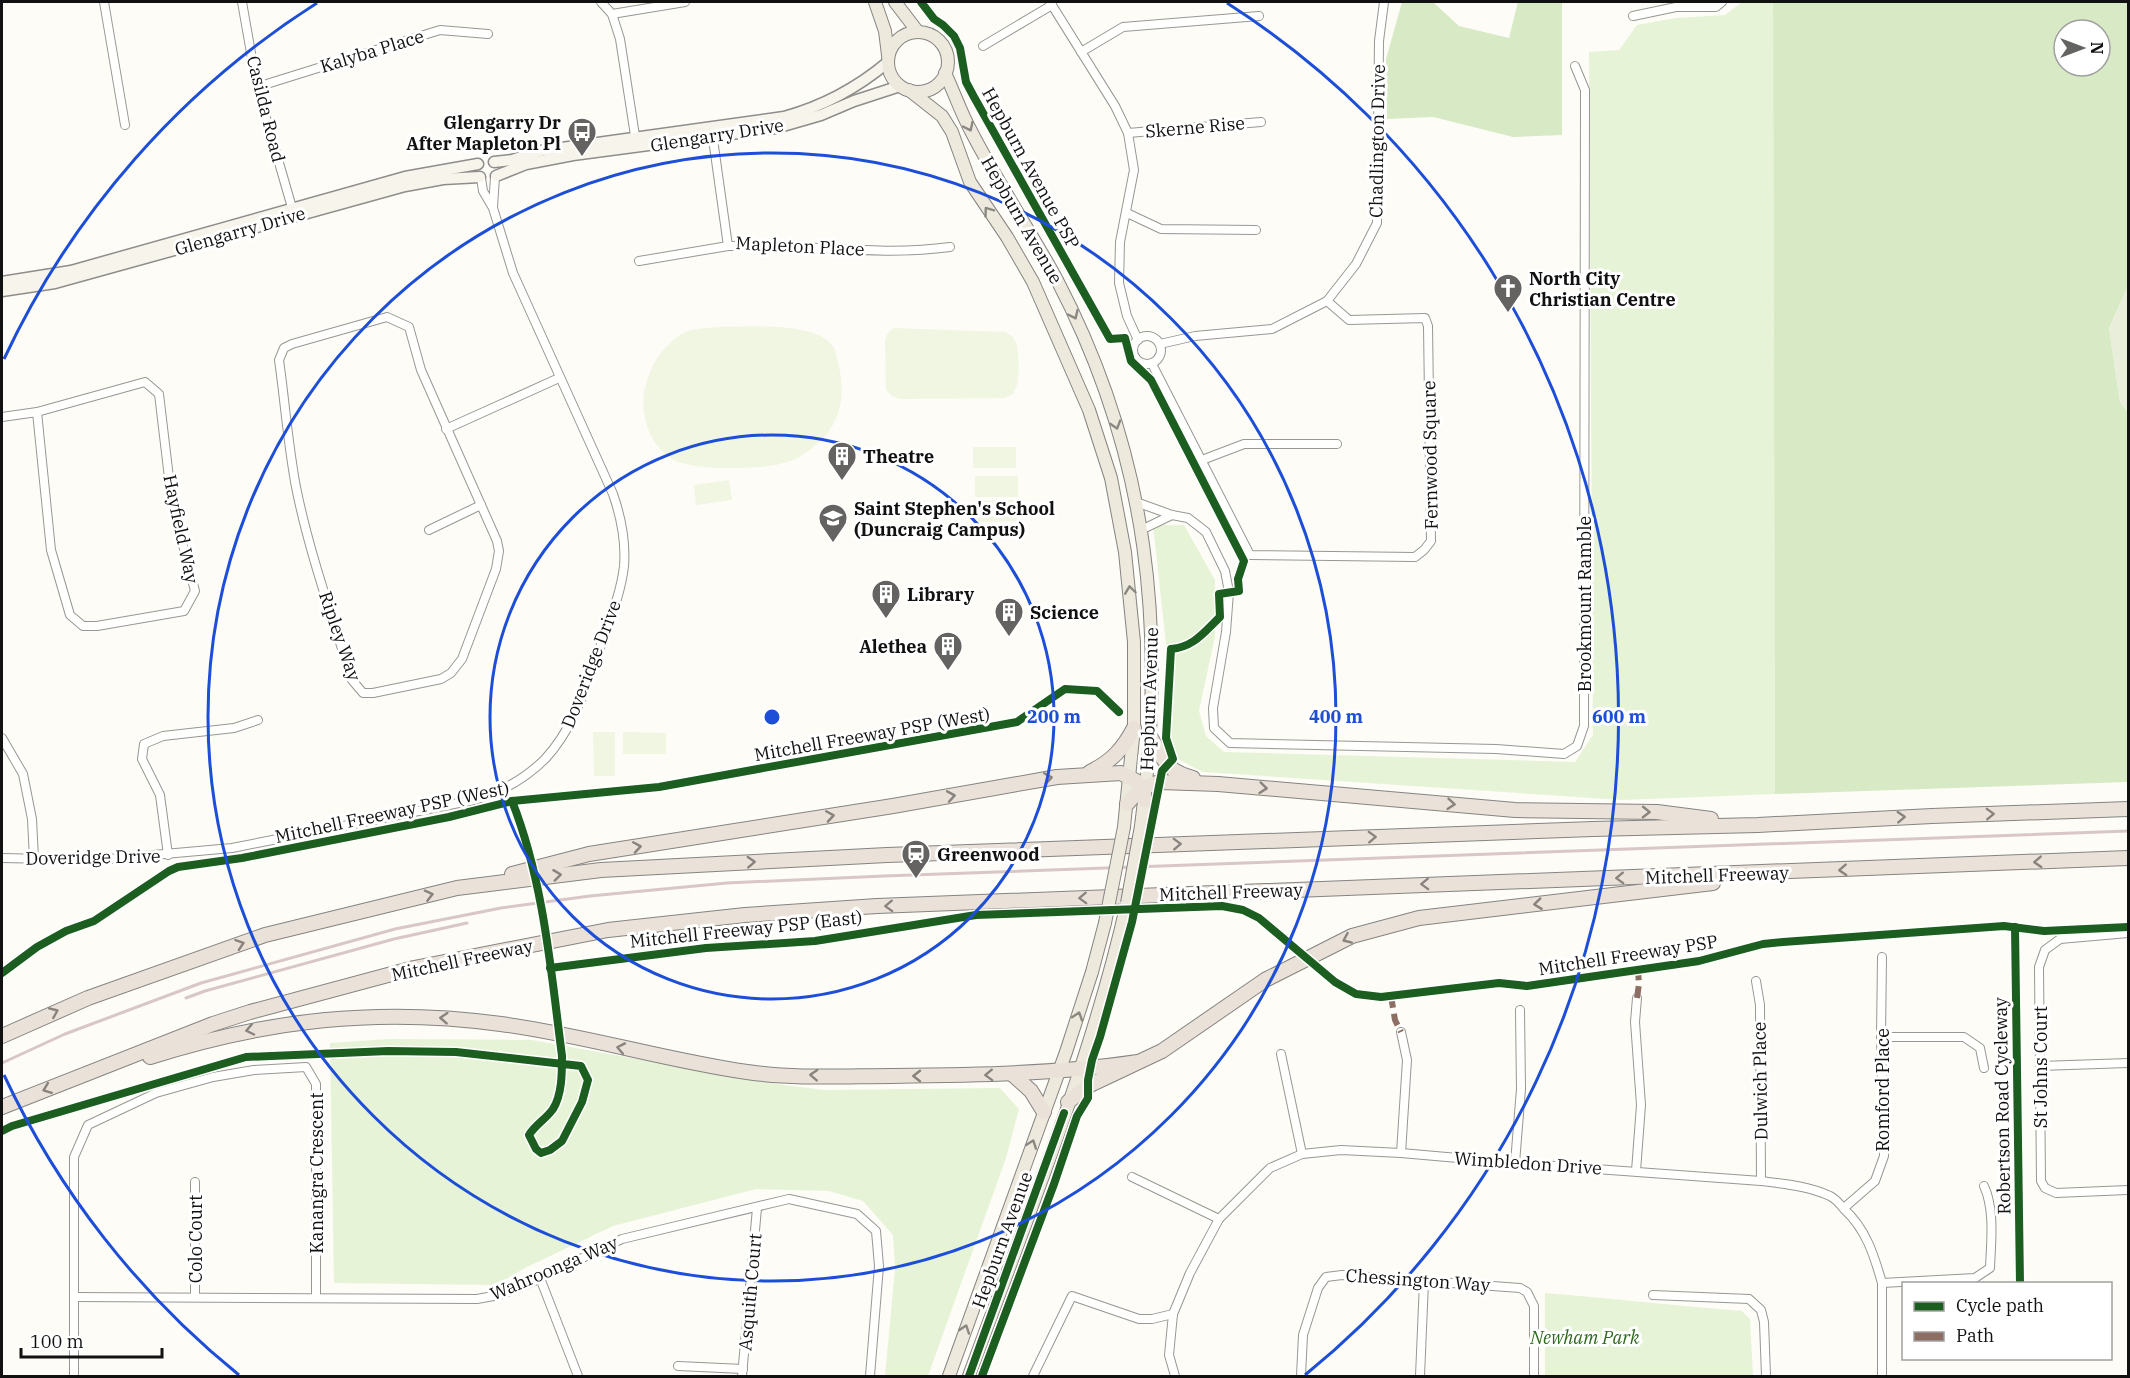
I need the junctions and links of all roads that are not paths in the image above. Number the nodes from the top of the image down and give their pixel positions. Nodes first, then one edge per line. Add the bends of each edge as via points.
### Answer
1 (104, 2) edge
2 (242, 2) edge
3 (601, 2) edge
4 (685, 2) edge
5 (874, 2) edge
6 (896, 2) edge
7 (1384, 2) edge
8 (1722, 2) edge
9 (1051, 3) edge
10 (612, 14) junction
11 (1259, 16) dead end
12 (1633, 16) dead end
13 (918, 32) junction
14 (488, 34) dead end
15 (983, 46) dead end
16 (1081, 52) junction
17 (888, 59) junction
18 (1575, 66) dead end
19 (945, 73) junction
20 (257, 87) junction
21 (905, 88) junction
22 (1261, 122) dead end
23 (125, 125) dead end
24 (712, 133) junction
25 (1128, 133) junction
26 (636, 142) junction
27 (494, 162) junction
28 (478, 164) junction
29 (495, 176) junction
30 (480, 178) junction
31 (493, 208) junction
32 (293, 212) junction
33 (1127, 213) junction
34 (1256, 230) dead end
35 (728, 246) junction
36 (951, 247) dead end
37 (639, 261) dead end
38 (2, 282) edge
39 (2, 291) edge
40 (1327, 301) junction
41 (1138, 339) junction
42 (1160, 344) junction
43 (1152, 364) junction
44 (559, 378) junction
45 (37, 412) junction
46 (2, 417) edge
47 (446, 429) junction
48 (1337, 444) dead end
49 (1202, 460) junction
50 (1136, 502) junction
51 (481, 505) junction
52 (1172, 515) junction
53 (429, 530) dead end
54 (1141, 530) junction
55 (258, 720) dead end
56 (1134, 728) junction
57 (2, 738) edge
58 (1151, 738) junction
59 (1086, 775) junction
60 (1130, 776) junction
61 (1218, 784) junction
62 (1144, 791) junction
63 (1127, 804) junction
64 (2128, 809) edge
65 (1758, 825) junction
66 (168, 855) junction
67 (2, 858) edge
68 (2128, 858) edge
69 (34, 859) junction
70 (1804, 872) junction
71 (457, 888) junction
72 (2128, 933) edge
73 (1882, 957) dead end
74 (1756, 981) dead end
75 (1637, 998) dead end
76 (1520, 1010) dead end
77 (1401, 1032) dead end
78 (2, 1036) edge
79 (1881, 1036) junction
80 (1281, 1054) dead end
81 (1138, 1062) junction
82 (2128, 1063) edge
83 (2040, 1066) junction
84 (1984, 1068) dead end
85 (1080, 1070) junction
86 (1059, 1071) junction
87 (92, 1072) junction
88 (1012, 1074) junction
89 (1068, 1102) junction
90 (2, 1107) edge
91 (1044, 1112) junction
92 (1401, 1153) junction
93 (1302, 1154) junction
94 (1515, 1163) junction
95 (1636, 1171) junction
96 (1132, 1177) dead end
97 (1761, 1181) junction
98 (195, 1182) dead end
99 (1984, 1185) dead end
100 (2128, 1190) edge
101 (757, 1208) junction
102 (1844, 1208) junction
103 (1218, 1219) junction
104 (540, 1278) junction
105 (1424, 1282) junction
106 (1882, 1283) junction
107 (1653, 1295) dead end
108 (74, 1297) junction
109 (195, 1297) junction
110 (316, 1297) junction
111 (1173, 1314) junction
112 (987, 1326) junction
113 (678, 1366) dead end
114 (742, 1373) edge
115 (74, 1377) edge
116 (578, 1377) edge
117 (870, 1377) edge
118 (949, 1377) edge
119 (961, 1377) edge
120 (969, 1377) edge
121 (1033, 1377) edge
122 (1175, 1377) edge
123 (1301, 1377) edge
124 (1420, 1377) edge
125 (1534, 1377) edge
126 (1766, 1377) edge
127 (1882, 1377) edge

1 - 23 street
2 - 20 street, Casilda Road
3 - 10 street
4 - 10 street
5 - 17 main road via 885,31
6 - 13 main road
7 - 40 street, Chadlington Drive via 1379,41 1377,223 1356,264
8 - 12 street via 1716,7 1676,7
9 - 15 street
9 - 16 street
10 - 26 street via 620,39
11 - 16 street via 1130,25 1115,29
13 - 17 main road via 894,43
13 - 19 main road via 943,45
14 - 20 street, Kalyba Place via 440,30
16 - 25 street
17 - 21 main road via 894,80
17 - 24 main road, Glengarry Drive via 861,84 813,108
18 - 52 street, Brookmount Ramble via 1585,90 1584,726 1577,746 1564,754 1230,743 1214,728 1213,708 1226,632 1229,592 1225,571 1206,532 1188,518
19 - 21 main road via 930,89 920,92
19 -> 50 main road, Hepburn Avenue via 970,131 1078,324 1113,417
20 - 32 street, Casilda Road
21 - 24 main road, Glengarry Drive via 776,128
56 -> 21 main road, Hepburn Avenue via 1134,642 1125,552 1111,478 1089,410 1033,282 970,182 952,132 942,116
22 - 25 street, Skerne Rise
24 - 26 main road, Glengarry Drive
24 - 35 street, Mapleton Place
25 - 33 street via 1134,170
26 - 27 main road, Glengarry Drive via 540,151
26 - 29 main road, Glengarry Drive via 535,162
27 - 28 main road via 485,159
27 - 29 main road
28 - 30 main road
28 - 32 main road, Glengarry Drive via 405,177
29 - 30 main road via 488,180
29 - 31 street, Doveridge Drive
30 - 31 street, Doveridge Drive
30 - 32 main road, Glengarry Drive via 444,178
31 - 44 street, Doveridge Drive via 513,273
32 - 38 main road, Glengarry Drive via 71,271
32 - 39 main road, Glengarry Drive via 55,283
33 - 34 street via 1161,229
33 - 41 street via 1120,242 1119,283 1127,316
35 - 36 street, Mapleton Place via 769,244 917,252
35 - 37 street
40 - 42 street via 1272,329 1195,336
40 - 49 street, Fernwood Square via 1348,320 1425,318 1431,541 1424,550 1415,557 1250,555
41 - 42 street via 1148,336
41 - 43 street via 1134,357 1142,364
42 - 43 street via 1161,354
43 - 49 street, Fernwood Square
44 - 47 street
44 - 66 street, Doveridge Drive via 613,494 624,552 618,599 576,712 559,742 517,782 474,800 232,848
45 - 45 street, Hayfield Way via 145,382 159,394 172,503 195,591 184,611 97,626 83,626 70,615 51,550
45 - 46 street, Hayfield Way
47 - 51 street, Ripley Way
47 - 51 street, Ripley Way via 421,370 409,327 387,317 292,344 280,354 297,489 352,680 363,693 441,679 462,659 499,551
48 - 49 street via 1244,444
50 - 52 street, Brookmount Ramble
50 - 54 main road, Hepburn Avenue
51 - 53 street
52 - 54 street
54 - 58 main road, Hepburn Avenue via 1151,614
55 - 66 street via 234,728 163,736 144,744 142,759 160,795
56 - 59 highway via 1116,756
56 - 60 main road, Hepburn Avenue
57 - 69 street via 23,774 32,819
58 - 61 highway via 1177,774
58 - 62 main road, Hepburn Avenue
59 - 60 highway
71 -> 59 highway via 589,854
60 - 62 highway
60 - 63 main road, Hepburn Avenue
61 - 62 highway via 1160,782
61 -> 65 highway via 1515,810 1657,812
62 - 63 highway
62 - 85 main road, Hepburn Avenue, bridge via 1123,922
86 -> 63 main road, Hepburn Avenue, bridge via 1105,923
65 -> 64 highway
71 -> 65 highway via 601,870 887,855
66 - 69 street, Doveridge Drive
67 - 69 street, Doveridge Drive
68 -> 70 highway, Mitchell Freeway
70 -> 81 highway via 1419,918 1352,936 1265,980 1173,1044
70 -> 87 highway, Mitchell Freeway via 877,906 608,930 414,968 261,1009 150,1047
78 -> 71 highway via 88,998 266,935
72 - 83 street, St Johns Court via 2065,938 2045,950 2039,967
73 - 79 street, Romford Place
74 - 97 street, Dulwich Place via 1760,1005
75 - 95 street via 1641,1105
76 - 94 street via 1521,1089
77 - 92 street via 1407,1060
79 - 84 street via 1964,1037 1980,1048
79 - 102 street, Romford Place via 1884,1156 1875,1181
80 - 93 street
81 - 85 highway
81 - 89 highway via 1088,1086
82 - 83 street
83 - 100 street, St Johns Court via 2043,1185 2056,1193
85 - 86 highway
85 - 89 main road, Hepburn Avenue
86 - 88 highway
86 - 91 main road, Hepburn Avenue
88 -> 87 highway via 823,1076 749,1072 503,1024 384,1016 329,1018 259,1028
87 -> 90 highway, Mitchell Freeway
88 - 91 highway via 1031,1091
89 - 112 main road, Hepburn Avenue
118 -> 91 main road, Hepburn Avenue
92 - 93 street, Wimbledon Drive via 1341,1150
92 - 94 street, Wimbledon Drive
93 - 103 street, Wimbledon Drive via 1270,1168
94 - 95 street, Wimbledon Drive
95 - 97 street, Wimbledon Drive
96 - 103 street
97 - 102 street, Wimbledon Drive via 1798,1186 1832,1197
98 - 109 street, Colo Court
99 - 106 street via 1992,1231 1990,1268 1975,1278
101 - 104 street, Wahroonga Way via 622,1239
101 - 114 street, Asquith Court
101 - 117 street, Wahroonga Way via 800,1200 857,1214 876,1231 879,1266
102 - 106 street, Wimbledon Drive via 1869,1241
103 - 111 street, Wimbledon Drive
104 - 110 street, Wahroonga Way via 499,1295 477,1299
104 - 116 street
105 - 123 street, Chessington Way via 1366,1276 1326,1277 1318,1288 1303,1335
105 - 124 street
105 - 125 street, Chessington Way via 1513,1286 1527,1292 1534,1306
106 - 127 street, Wimbledon Drive
107 - 126 street via 1749,1299 1761,1310 1764,1322
108 - 109 street, Wahroonga Way
108 - 110 street, Kanangra Crescent via 74,1157 88,1125 156,1093 213,1077 306,1067 316,1084
108 - 115 street, Kanangra Crescent
109 - 110 street, Wahroonga Way
111 - 121 street via 1138,1319 1072,1296
111 - 122 street, Wimbledon Drive via 1169,1355
112 - 119 main road
112 - 120 main road, Hepburn Avenue
113 - 114 street

